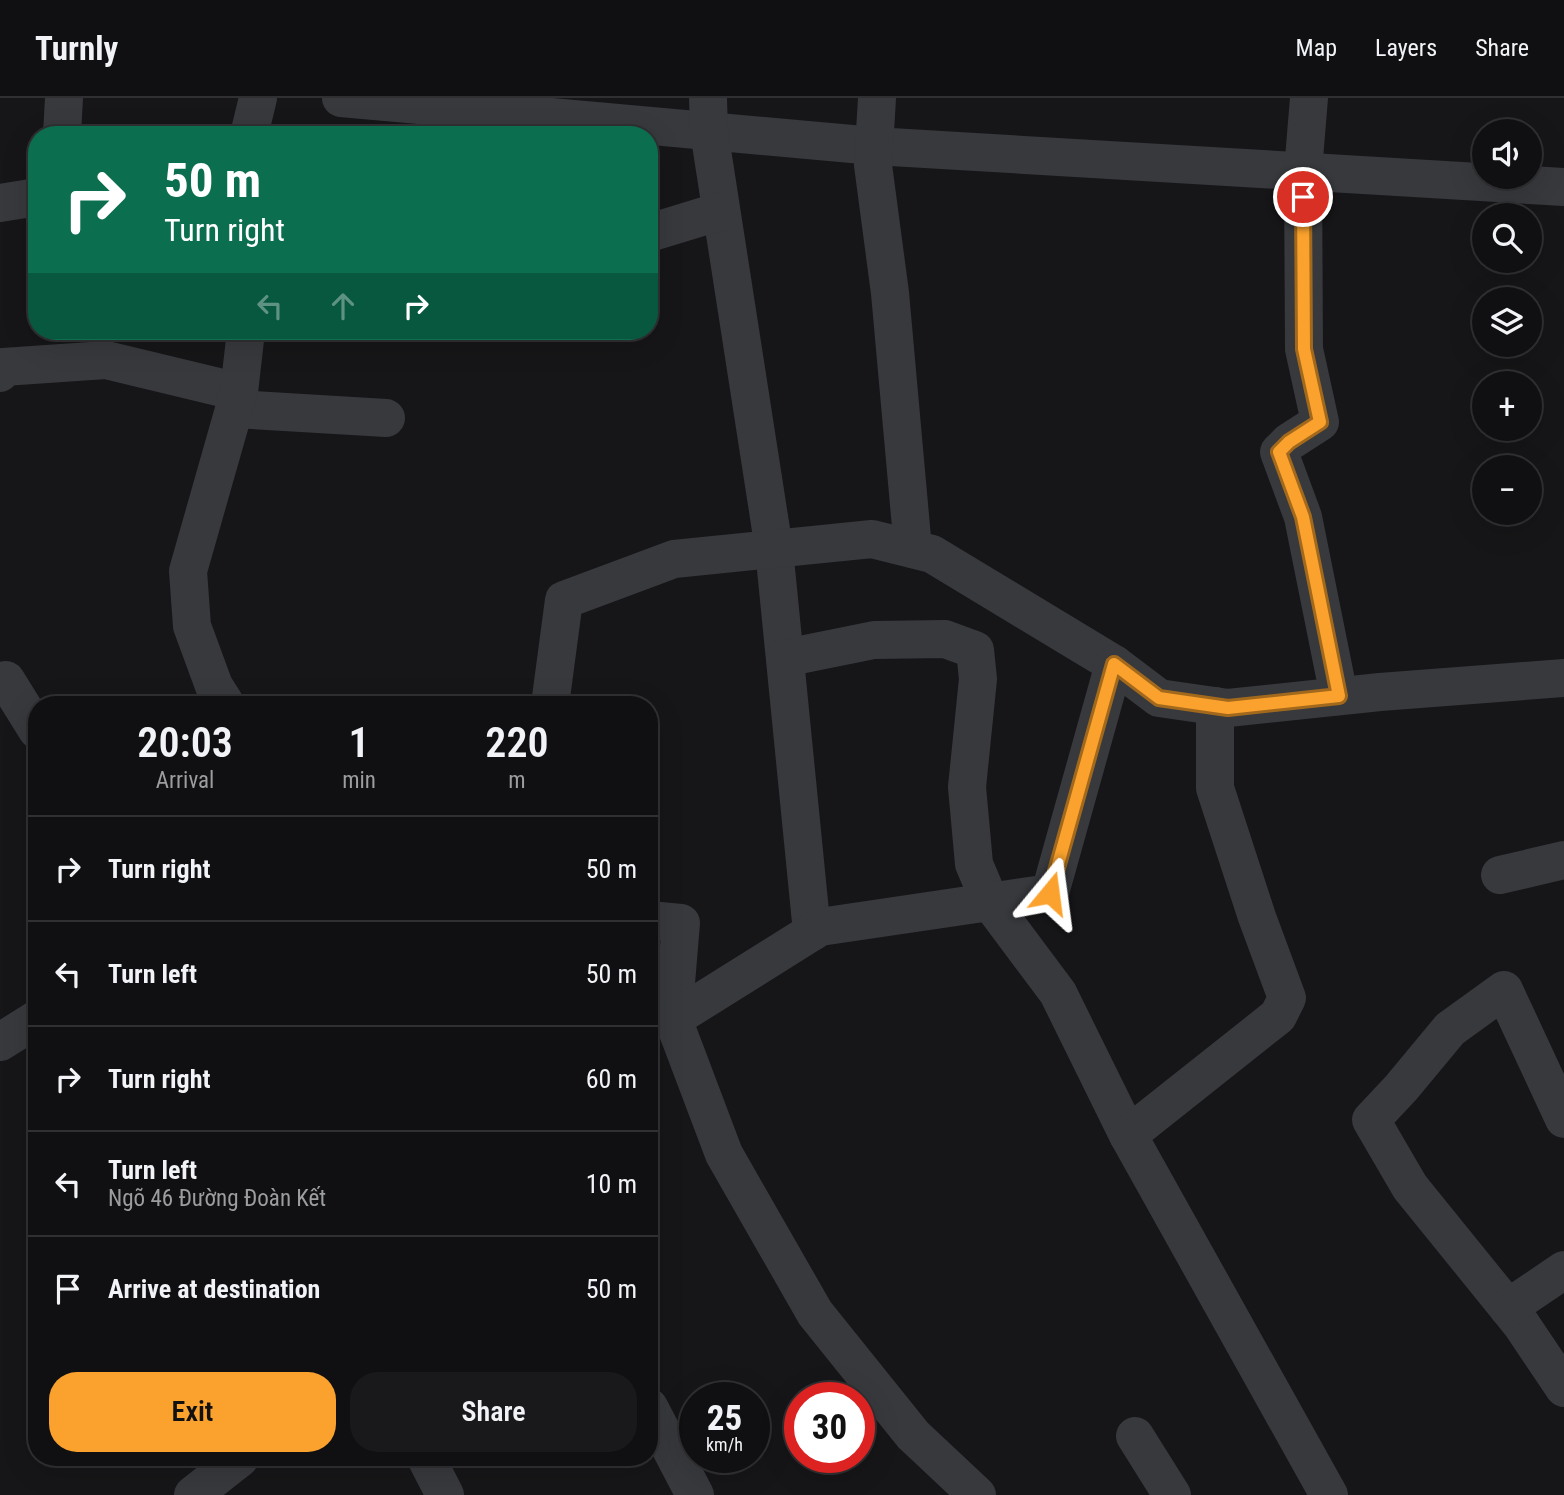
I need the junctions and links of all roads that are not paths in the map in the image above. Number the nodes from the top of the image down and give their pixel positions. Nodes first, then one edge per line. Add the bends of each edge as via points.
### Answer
1 (64, 98) edge
2 (258, 98) edge
3 (341, 98) edge
4 (877, 98) edge
5 (1309, 98) edge
6 (708, 114) edge
7 (62, 126) edge
8 (251, 126) edge
9 (874, 146) junction
10 (1303, 171) junction
11 (1564, 187) edge
12 (28, 198) edge
13 (0, 203) edge
14 (721, 211) junction
15 (658, 230) edge
16 (245, 340) edge
17 (0, 373) edge
18 (237, 401) junction
19 (386, 418) dead end
20 (774, 549) junction
21 (913, 549) junction
22 (785, 658) junction
23 (1114, 664) junction
24 (1564, 678) edge
25 (0, 681) edge
26 (220, 696) edge
27 (551, 696) edge
28 (1339, 696) junction
29 (1215, 706) junction
30 (28, 715) edge
31 (1564, 860) edge
32 (1500, 875) dead end
33 (990, 902) junction
34 (658, 921) edge
35 (812, 932) junction
36 (673, 1019) junction
37 (28, 1025) edge
38 (0, 1042) edge
39 (1564, 1119) edge
40 (1128, 1135) junction
41 (1564, 1270) edge
42 (1508, 1308) junction
43 (1564, 1388) edge
44 (658, 1423) edge
45 (1135, 1436) dead end
46 (230, 1466) edge
47 (430, 1466) edge
48 (193, 1495) edge
49 (445, 1495) edge
50 (695, 1495) edge
51 (976, 1495) edge
52 (1172, 1495) edge
53 (1329, 1495) edge

1 - 7 street
2 - 8 street
3 - 6 street
4 - 9 street
5 - 10 street
6 - 9 street
6 - 14 street
9 - 10 street
9 - 21 street
10 - 11 street
10 - 28 street via 1304,349 1320,422 1279,452 1303,517
12 - 13 street
14 - 15 street
14 - 20 street
16 - 18 street
17 - 18 street via 3,367 106,360
18 - 19 street
18 - 26 street via 188,571 192,626
20 - 21 street via 872,539
20 - 22 street
20 - 27 street via 674,559 564,600
21 - 23 street via 932,554
22 - 33 street via 874,640 945,639 975,650 978,679 967,787 974,864
22 - 35 street
23 - 29 street via 1159,698
23 - 33 street via 1050,893
24 - 28 street
25 - 30 street via 6,680
28 - 29 street
29 - 40 street via 1216,788 1287,998 1278,1016
31 - 32 street
33 - 35 street via 820,927
33 - 40 street via 1058,993
34 - 36 street via 681,923
35 - 36 street
36 - 51 street via 724,1154 815,1313 913,1435
37 - 38 street
39 - 42 street via 1504,990 1450,1028 1371,1120 1410,1187
40 - 53 street
41 - 42 street
42 - 43 street
44 - 50 street
45 - 52 street
46 - 48 street
47 - 49 street

